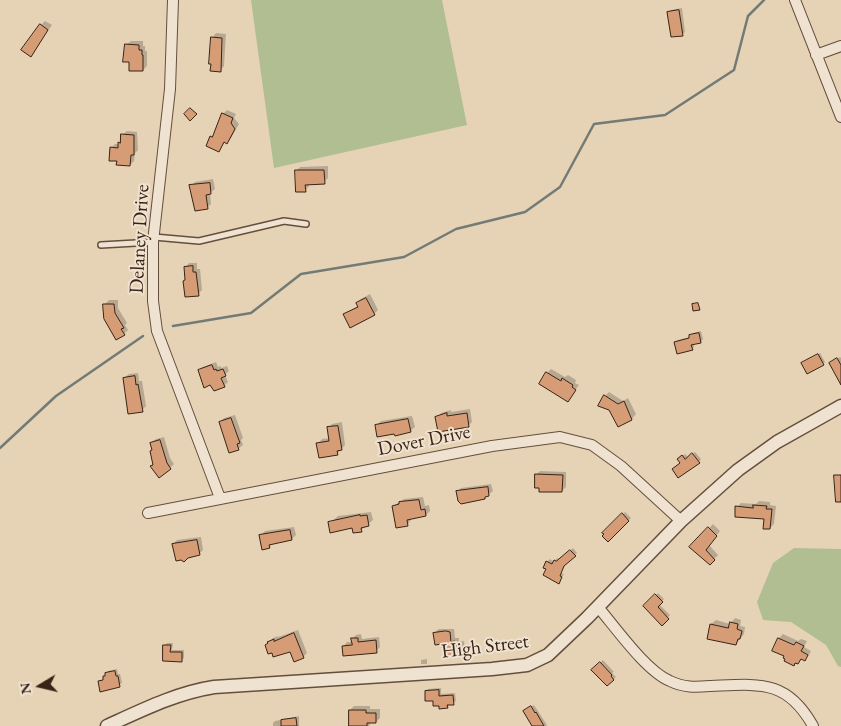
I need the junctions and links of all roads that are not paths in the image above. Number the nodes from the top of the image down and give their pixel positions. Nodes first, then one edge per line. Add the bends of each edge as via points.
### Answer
1 (173, 0) edge
2 (795, 0) edge
3 (841, 46) edge
4 (816, 55) junction
5 (841, 117) edge
6 (306, 224) dead end
7 (153, 239) junction
8 (101, 244) dead end
9 (841, 406) edge
10 (220, 498) junction
11 (148, 513) dead end
12 (680, 521) junction
13 (598, 608) junction
14 (107, 726) edge
15 (813, 726) edge

1 - 7 street, Delaney Drive via 170,89
2 - 4 street
3 - 4 street
4 - 5 street
6 - 7 lane via 284,221 199,241
7 - 8 lane
7 - 10 street, Delaney Drive via 153,302 157,331
9 - 12 street, High Street via 756,456
10 - 11 street, Dover Drive
10 - 12 street, Dover Drive via 492,446 560,437 592,445 622,466
12 - 13 street, High Street
13 - 14 street, High Street via 548,655 527,665 191,691
13 - 15 street via 648,666 668,681 687,687 756,685 774,688 790,696

